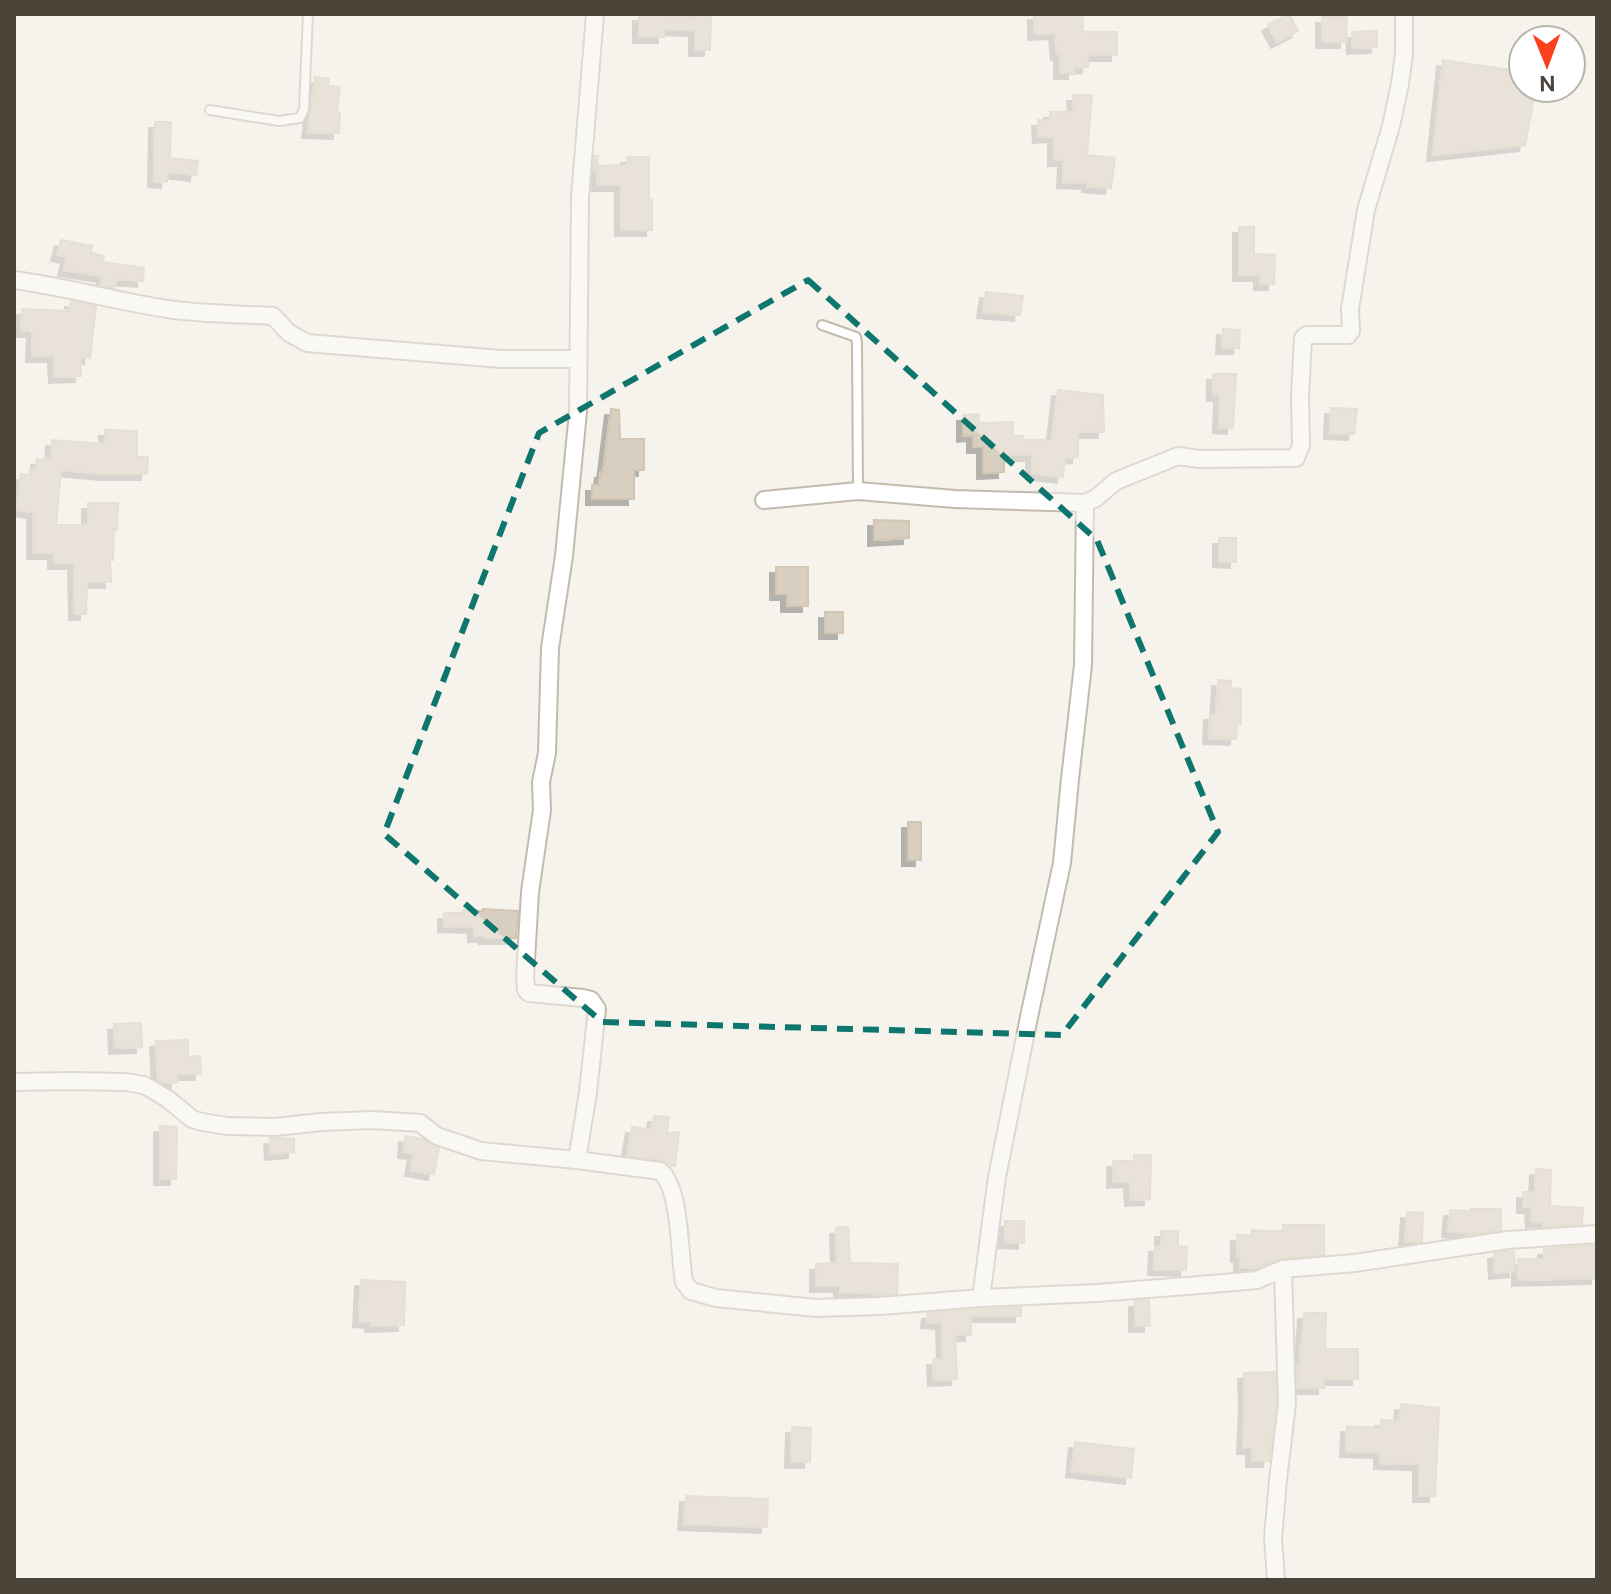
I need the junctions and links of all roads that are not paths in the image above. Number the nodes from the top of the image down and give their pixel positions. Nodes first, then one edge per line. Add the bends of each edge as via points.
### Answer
1 (308, 14) edge
2 (595, 14) edge
3 (1404, 14) edge
4 (210, 110) dead end
5 (14, 280) edge
6 (822, 325) dead end
7 (578, 359) junction
8 (858, 491) junction
9 (764, 500) dead end
10 (1085, 503) junction
11 (14, 1082) edge
12 (577, 1160) junction
13 (1597, 1234) edge
14 (1283, 1269) junction
15 (981, 1298) junction
16 (1276, 1580) edge

1 - 4 lane via 300,118 279,121
2 - 7 street via 580,198
3 - 10 street via 1400,84 1366,210 1351,331 1303,338 1296,458 1178,456 1116,481
5 - 7 street via 208,315 273,316 307,343 501,359
6 - 8 lane via 856,337
7 - 12 street via 578,412 550,648 547,753 525,977 529,993 583,998 597,1009
8 - 9 street
8 - 10 street
10 - 15 street via 1083,665 1062,863 997,1177
11 - 12 street via 126,1082 144,1085 202,1122 275,1127 373,1120 420,1123 437,1136 481,1151
12 - 15 street via 665,1175 674,1202 684,1282 691,1291 816,1308
13 - 14 street
14 - 15 street via 1257,1280
14 - 16 street via 1287,1404 1273,1538

